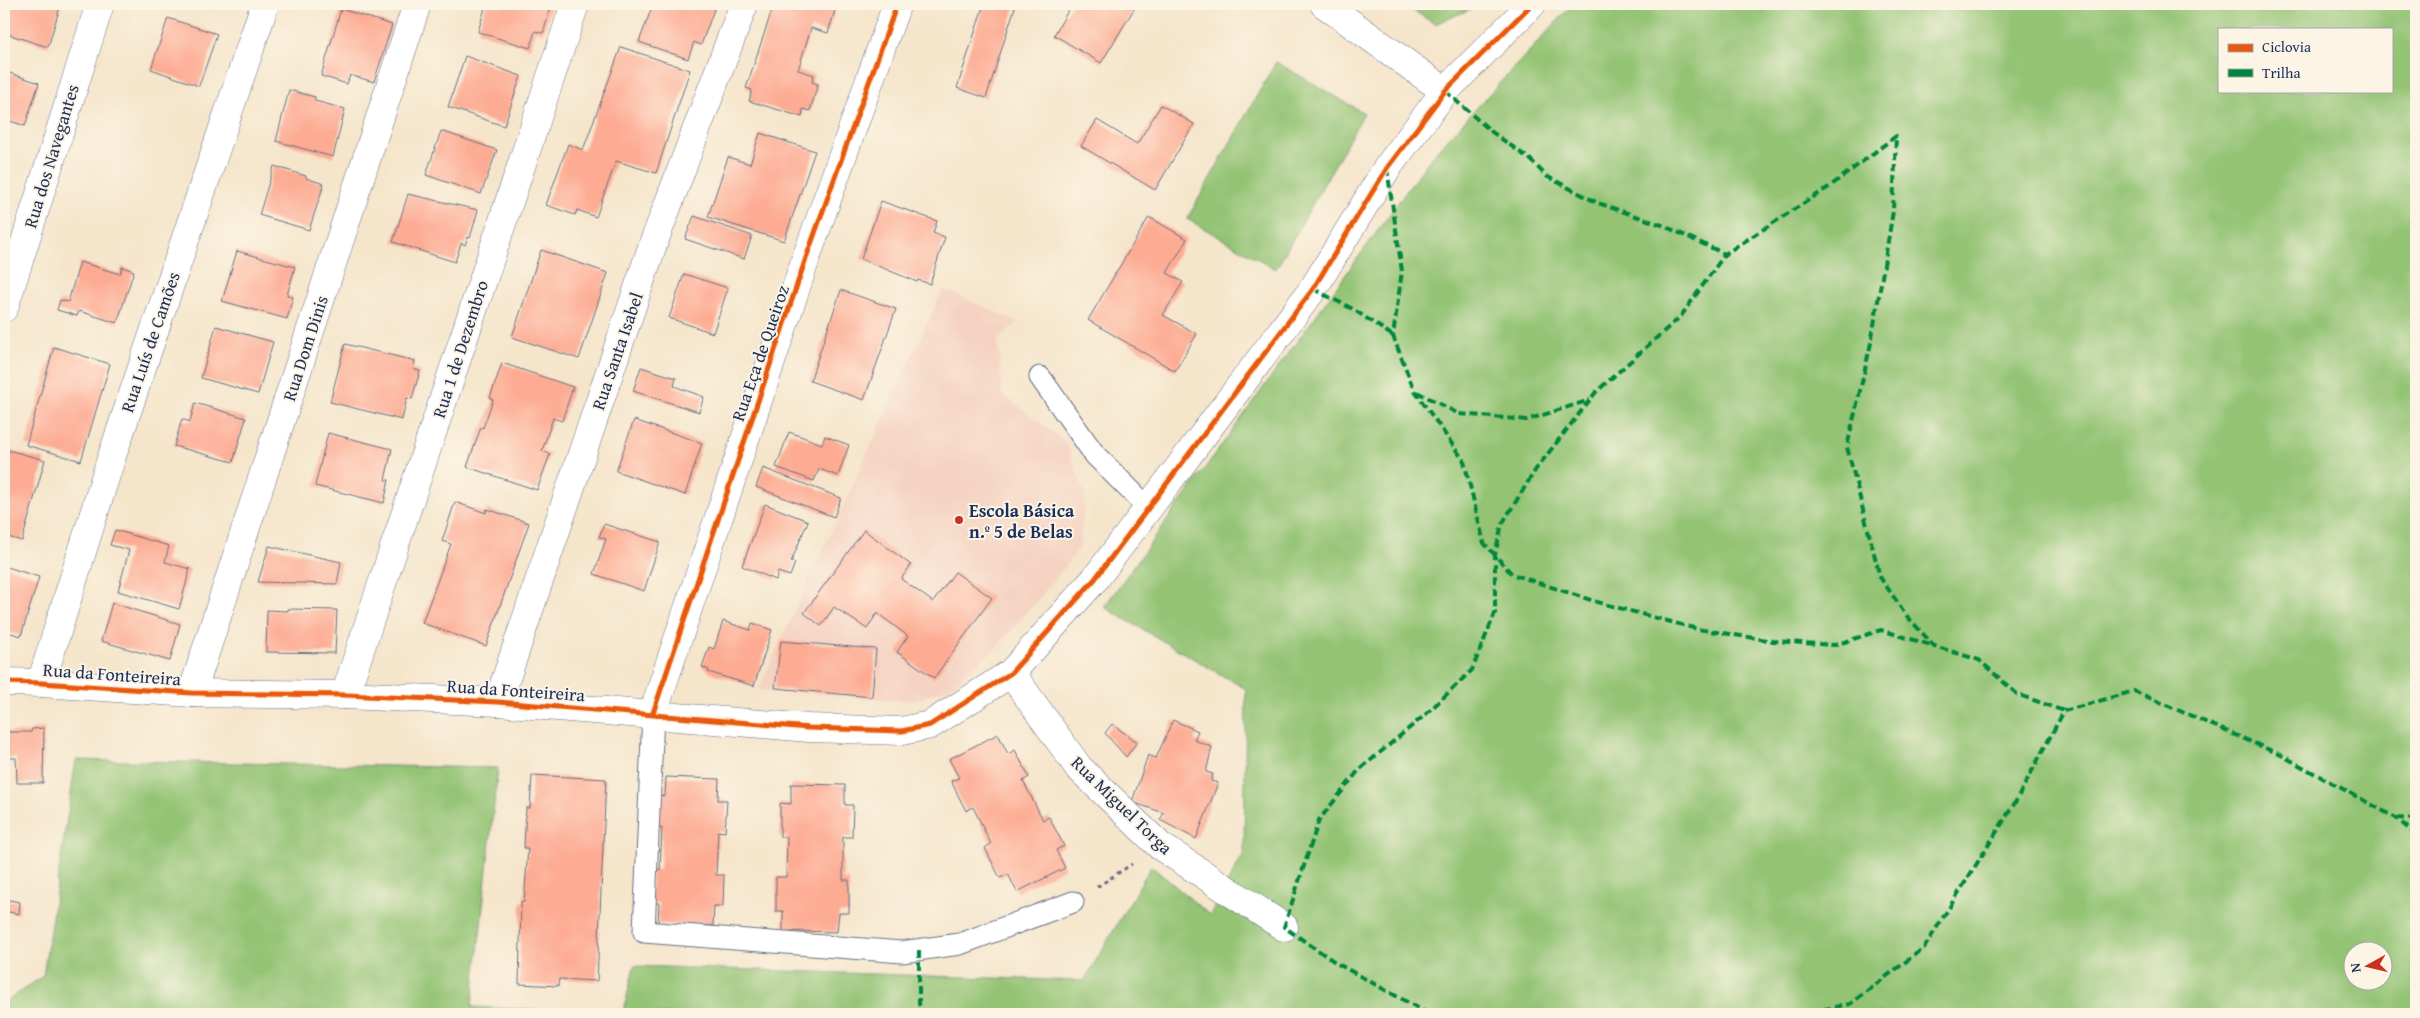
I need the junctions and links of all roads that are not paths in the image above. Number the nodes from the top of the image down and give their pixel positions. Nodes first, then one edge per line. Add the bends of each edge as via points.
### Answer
1 (100, 4) edge
2 (265, 4) edge
3 (417, 4) edge
4 (575, 4) edge
5 (744, 4) edge
6 (898, 4) edge
7 (1324, 4) edge
8 (1532, 4) edge
9 (1445, 91) junction
10 (4, 308) edge
11 (1040, 377) dead end
12 (1148, 508) junction
13 (1011, 673) junction
14 (4, 682) edge
15 (41, 682) junction
16 (192, 693) junction
17 (345, 695) junction
18 (498, 702) junction
19 (654, 713) junction
20 (1073, 902) road end
21 (1284, 927) dead end

1 - 10 street, Rua dos Navegantes
2 - 15 street, Rua Luís de Camões via 111,459
3 - 16 street, Rua Dom Dinis
4 - 17 street, Rua 1 de Dezembro
5 - 18 street, Rua Santa Isabel via 652,247
6 - 19 street, Rua Eça de Queiroz via 806,258
7 - 9 street
8 - 9 street, Rua da Fonteireira
9 - 12 street, Rua da Fonteireira via 1387,168 1313,288
11 - 12 lane via 1095,455
12 - 13 street, Rua da Fonteireira via 1095,579
13 - 19 street, Rua da Fonteireira via 930,725 902,731 809,728
13 - 21 street, Rua Miguel Torga via 1079,768 1160,846
14 - 15 street, Rua da Fonteireira
15 - 16 street, Rua da Fonteireira
16 - 17 street, Rua da Fonteireira
17 - 18 street, Rua da Fonteireira
18 - 19 street, Rua da Fonteireira
19 - 20 lane via 644,932 902,952 960,944

